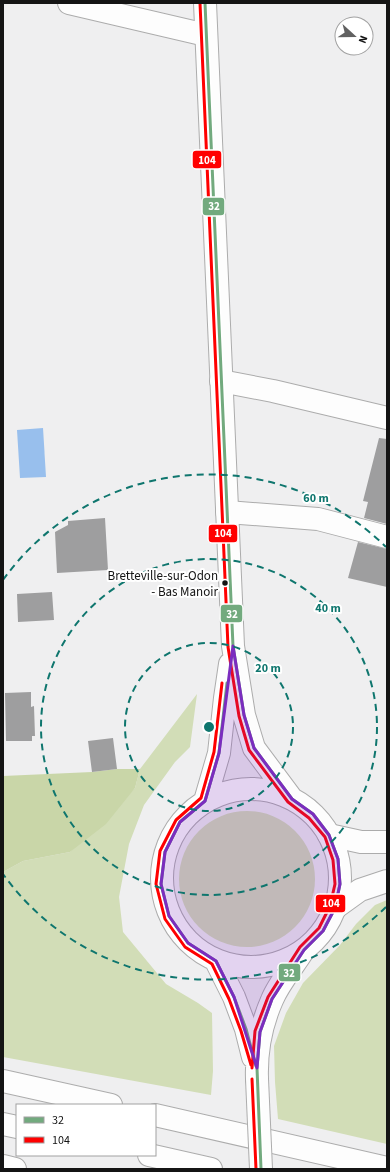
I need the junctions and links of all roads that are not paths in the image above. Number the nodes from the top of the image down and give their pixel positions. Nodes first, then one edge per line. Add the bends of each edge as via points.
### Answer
1 (69, 3) edge
2 (205, 3) edge
3 (206, 36) junction
4 (221, 381) junction
5 (387, 418) edge
6 (227, 512) junction
7 (387, 537) edge
8 (233, 646) junction
9 (292, 799) junction
10 (205, 801) junction
11 (329, 835) junction
12 (387, 842) edge
13 (387, 881) edge
14 (335, 908) junction
15 (304, 950) junction
16 (216, 961) junction
17 (257, 1073) junction
18 (3, 1081) edge
19 (106, 1104) edge
20 (156, 1115) edge
21 (3, 1124) edge
22 (16, 1127) edge
23 (153, 1156) edge
24 (3, 1166) edge
25 (387, 1168) edge
26 (15, 1169) edge
27 (211, 1169) edge
28 (261, 1169) edge

1 - 3 main road
2 - 3 main road
3 - 4 main road
4 - 5 main road
4 - 6 main road
6 - 7 main road via 318,519
6 - 8 main road
8 - 9 main road via 244,715 254,748
8 - 10 main road via 224,698 219,753
9 - 10 main road via 263,789 233,790
9 - 11 main road via 313,814
10 - 16 main road via 180,822 165,852 161,884 169,916 188,943
11 - 12 main road via 361,842
11 - 14 main road via 338,859 340,884
13 - 14 main road via 360,890
14 - 15 main road via 323,931
15 - 16 main road via 276,964 246,968
15 - 17 main road via 272,999 260,1032
16 - 17 main road via 246,1029
17 - 28 main road, bridge
18 - 19 main road
20 - 25 main road
21 - 22 main road
23 - 27 main road
24 - 26 main road

